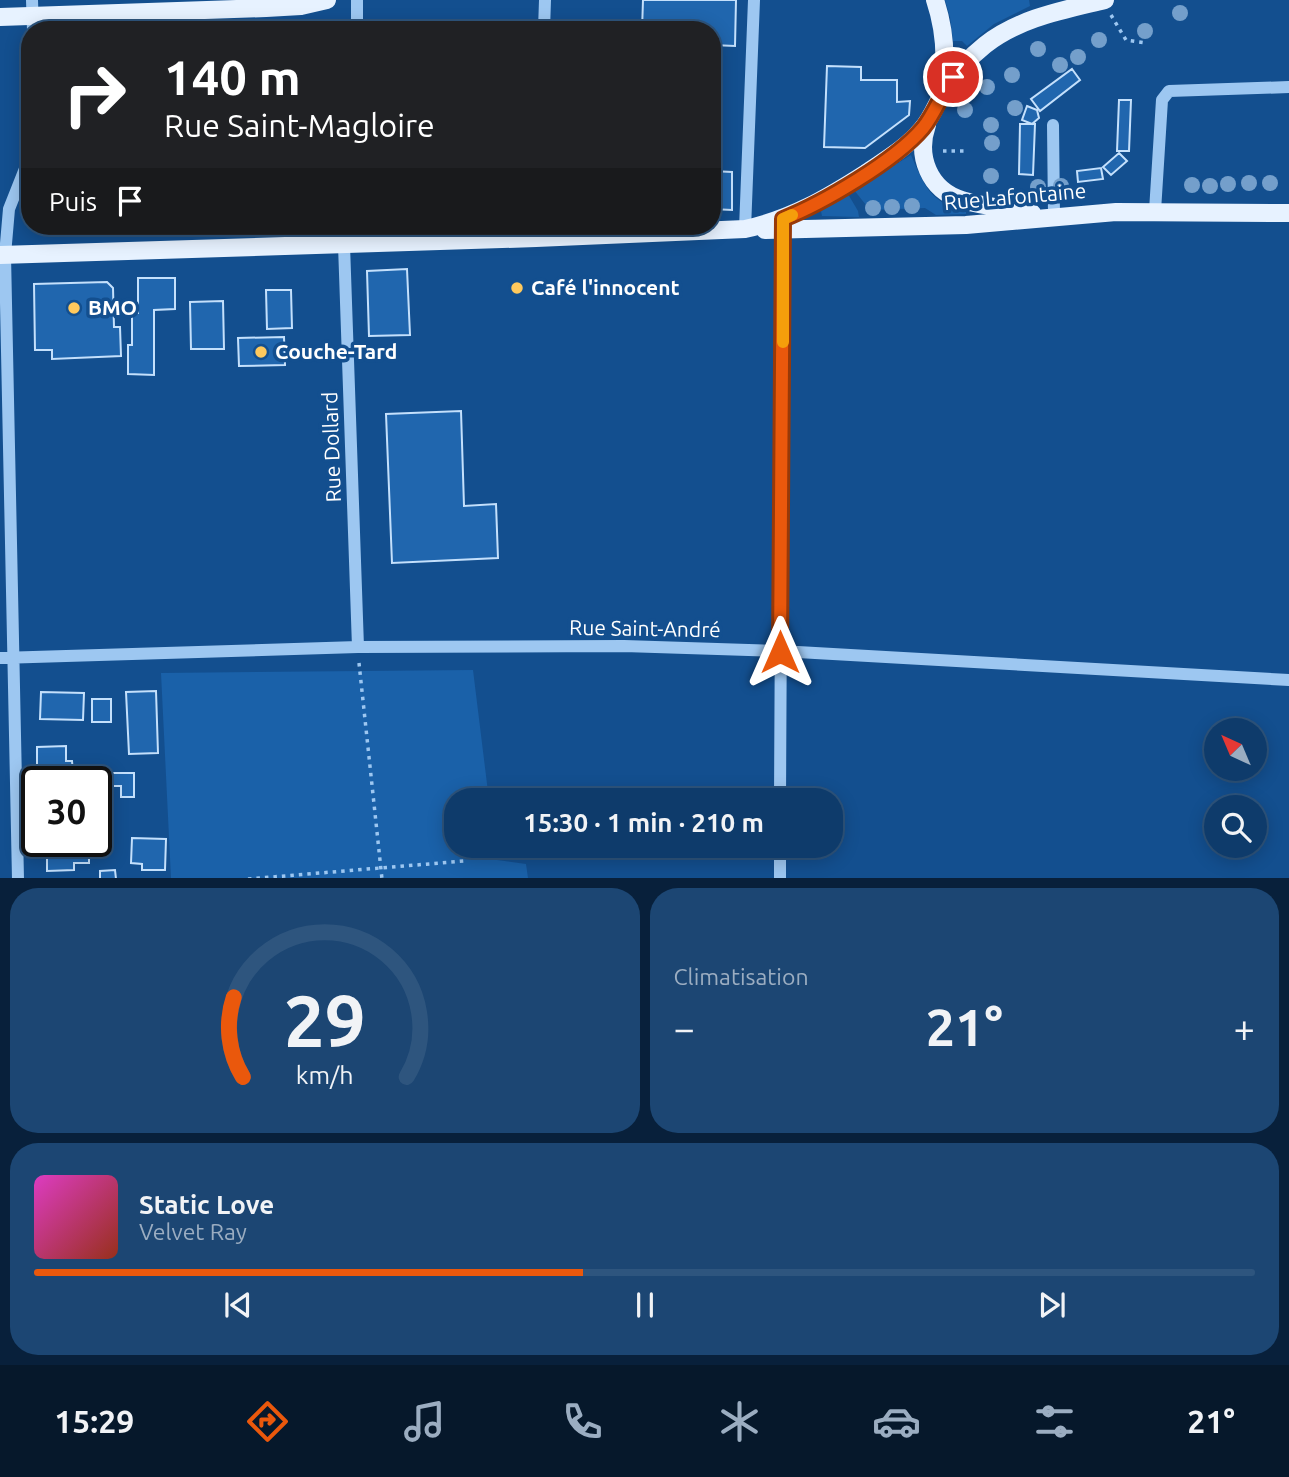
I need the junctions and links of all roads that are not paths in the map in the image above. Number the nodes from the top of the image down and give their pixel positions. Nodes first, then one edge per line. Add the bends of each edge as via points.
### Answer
1 (327, 0) edge
2 (357, 0) edge
3 (545, 0) edge
4 (754, 0) edge
5 (935, 0) edge
6 (1105, 0) edge
7 (32, 16) edge
8 (0, 17) edge
9 (357, 21) edge
10 (544, 21) edge
11 (1289, 87) edge
12 (939, 99) junction
13 (928, 122) junction
14 (1053, 125) dead end
15 (21, 179) edge
16 (1155, 211) junction
17 (1289, 213) edge
18 (1049, 216) junction
19 (783, 225) junction
20 (721, 229) edge
21 (745, 229) junction
22 (353, 235) edge
23 (494, 235) edge
24 (350, 245) junction
25 (3, 255) edge
26 (358, 647) junction
27 (780, 652) junction
28 (0, 658) edge
29 (15, 658) junction
30 (1289, 680) edge
31 (780, 788) edge
32 (780, 858) edge
33 (18, 878) edge
34 (780, 878) edge

1 - 7 main road via 266,8
2 - 9 street
3 - 10 street
4 - 21 street
5 - 12 main road via 944,40
6 - 12 main road via 1035,18 995,37 965,63
7 - 8 main road
11 - 16 street via 1168,92 1162,100
12 - 13 main road
13 - 18 main road via 923,138 925,164 944,191 964,201
13 - 19 main road via 891,156
14 - 18 street
15 - 25 street via 9,209
16 - 17 main road, Rue Lafontaine
16 - 18 main road, Rue Lafontaine
18 - 19 main road, Rue Lafontaine via 966,225
19 - 21 main road, Rue Lafontaine
19 - 27 street
20 - 21 main road, Rue Lafontaine
22 - 24 street, Rue Dollard
23 - 24 main road, Rue Lafontaine
24 - 25 main road, Rue Lafontaine
24 - 26 street, Rue Dollard
25 - 29 street
26 - 27 street, Rue Saint-André via 624,646
26 - 29 street, Rue Saint-André
27 - 30 street, Rue Saint-André
27 - 31 street
28 - 29 street, Rue Saint-André
29 - 33 street
32 - 34 street

